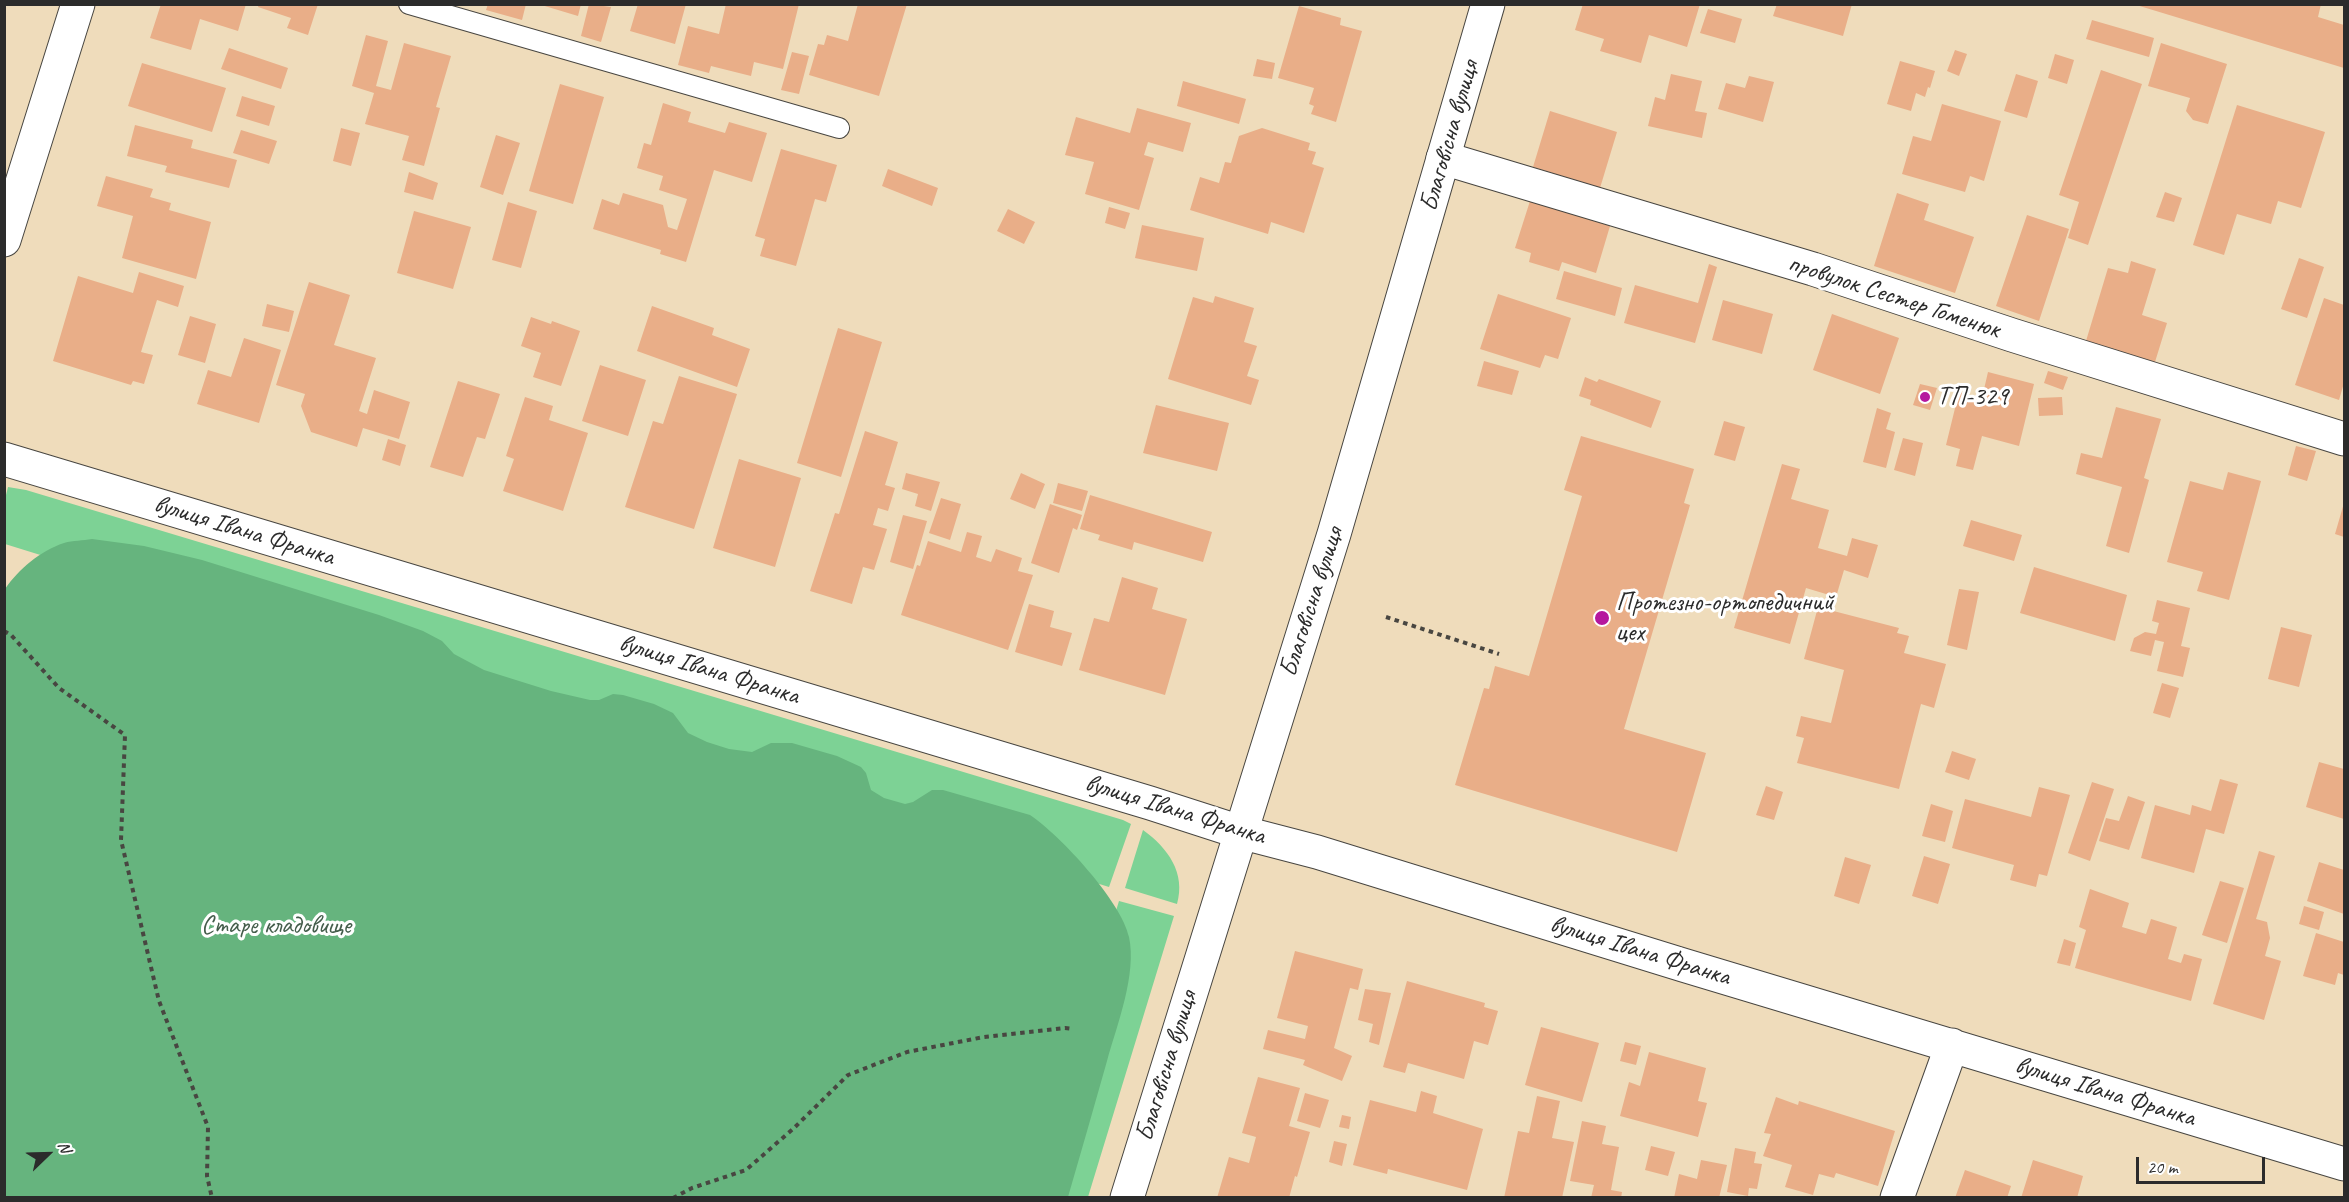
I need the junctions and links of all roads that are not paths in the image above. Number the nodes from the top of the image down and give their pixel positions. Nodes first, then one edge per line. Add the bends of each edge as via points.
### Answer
1 (78, 4) edge
2 (409, 4) edge
3 (1488, 4) edge
4 (839, 128) dead end
5 (1443, 158) junction
6 (4, 240) edge
7 (2344, 439) edge
8 (4, 459) edge
9 (1240, 832) junction
10 (1952, 1045) junction
11 (2344, 1164) edge
12 (1127, 1197) edge
13 (1897, 1197) edge

1 - 6 street
2 - 4 lane
3 - 5 street, Благовісна вулиця
5 - 7 street, провулок Сестер Гоменюк via 1814,269 2012,336
5 - 9 street, Благовісна вулиця via 1334,534
8 - 9 street, вулиця Івана Франка
9 - 10 street, вулиця Івана Франка via 1328,855
9 - 12 street, Благовісна вулиця
10 - 11 street, вулиця Івана Франка
10 - 13 street

